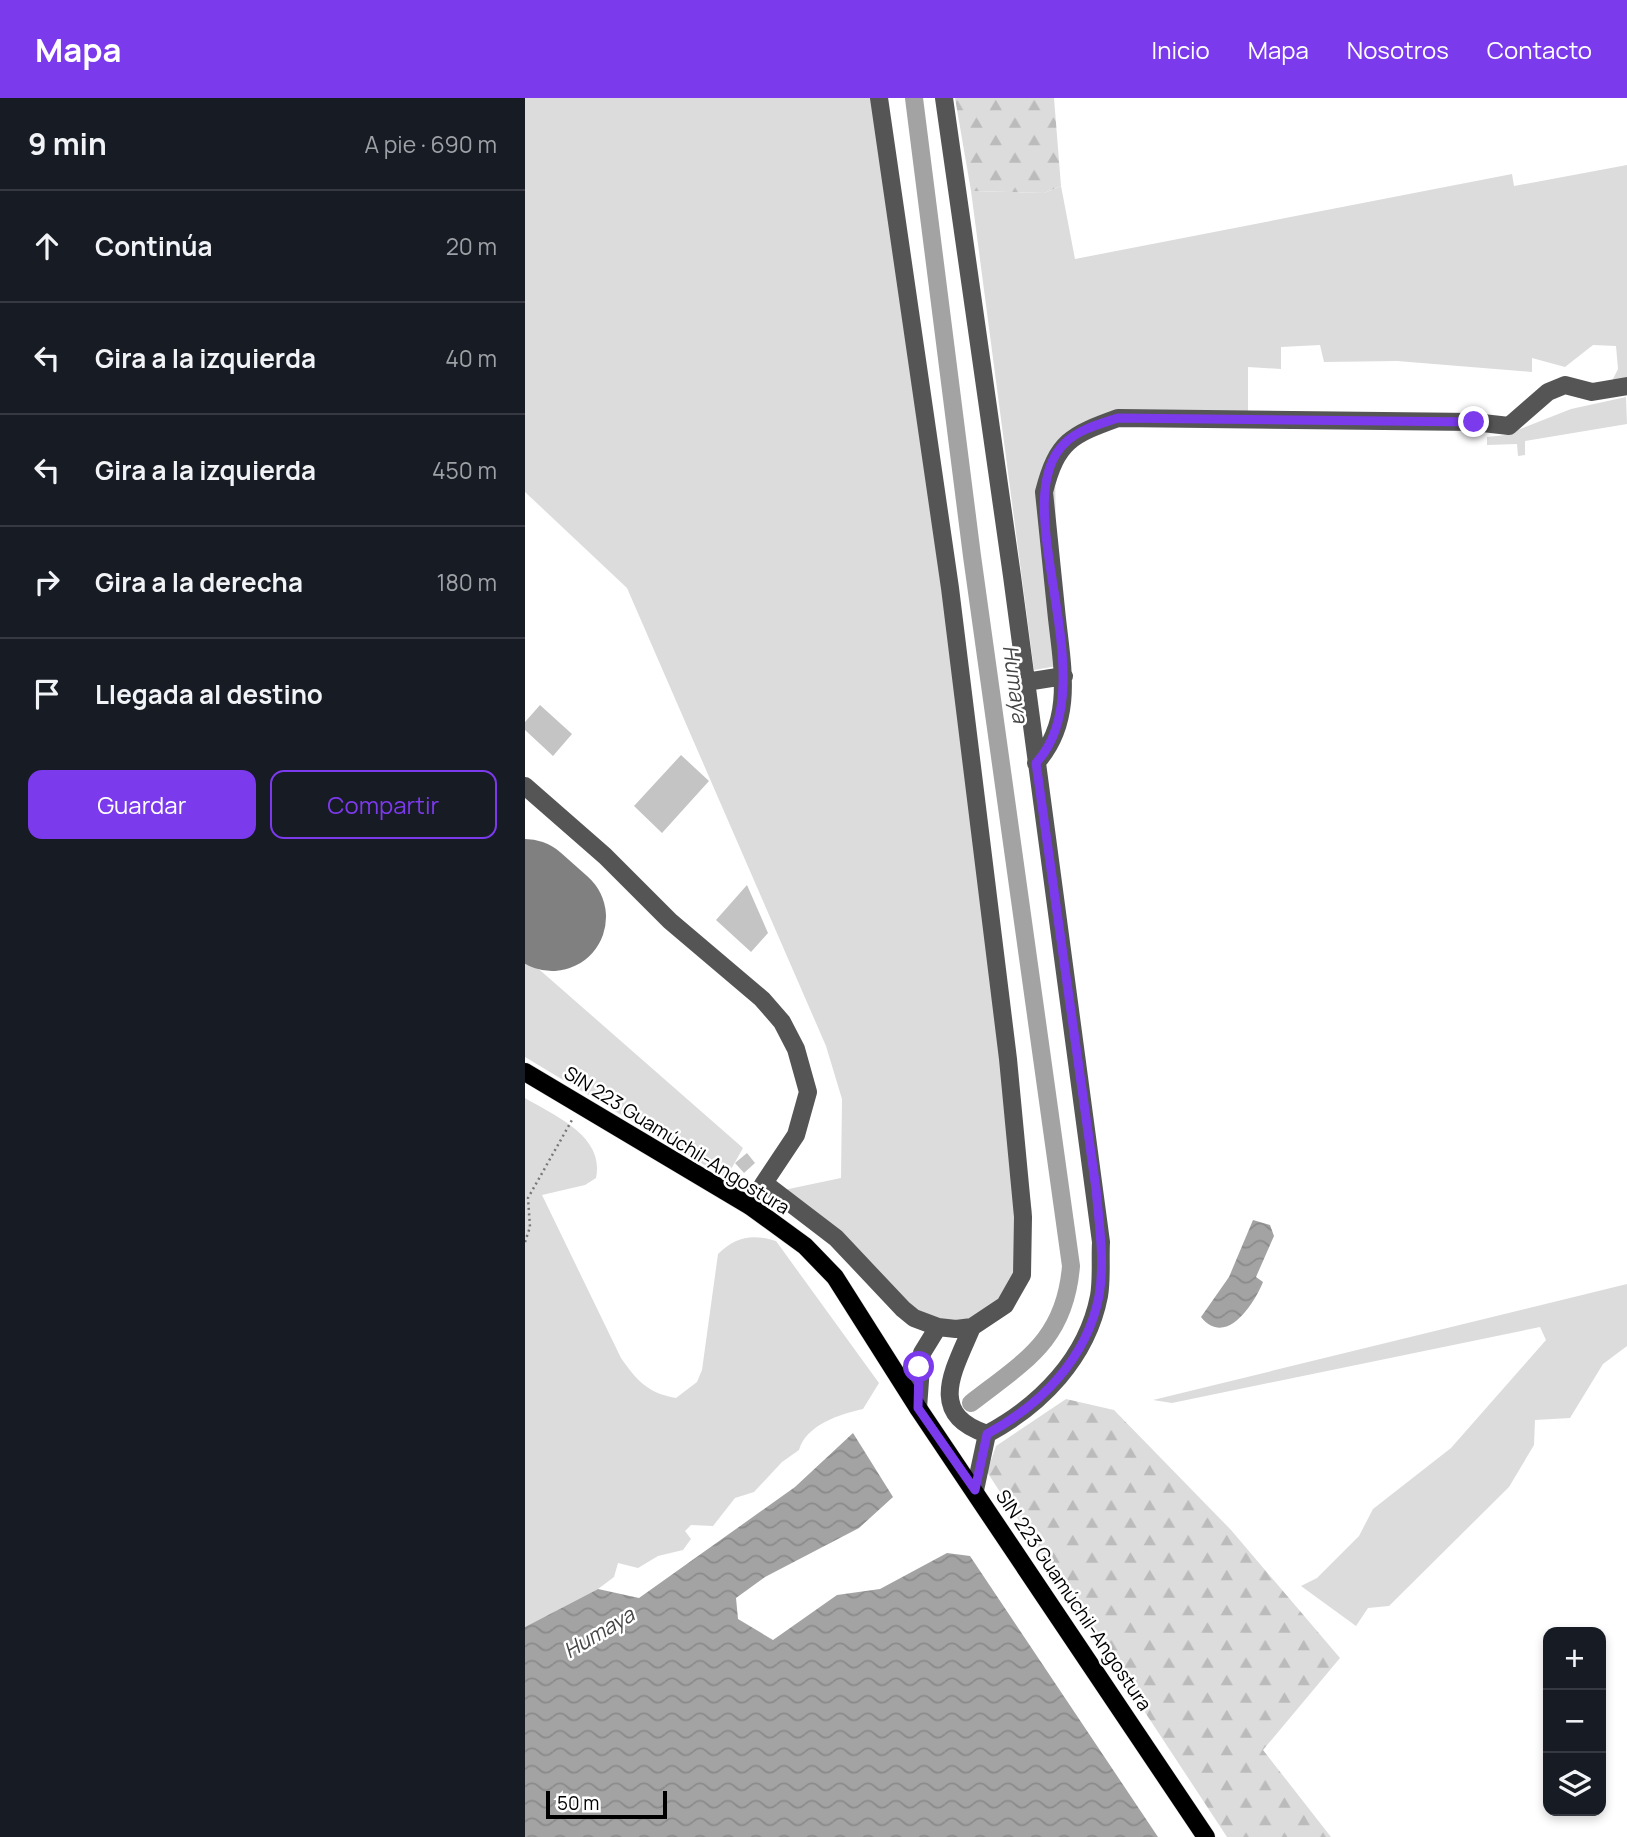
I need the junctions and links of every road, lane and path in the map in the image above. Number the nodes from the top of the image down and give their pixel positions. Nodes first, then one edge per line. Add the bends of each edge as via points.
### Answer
1 (879, 98) edge
2 (944, 98) edge
3 (1627, 386) edge
4 (1064, 676) junction
5 (1026, 682) junction
6 (1036, 763) junction
7 (525, 786) edge
8 (525, 1072) edge
9 (579, 1104) junction
10 (764, 1183) junction
11 (750, 1206) junction
12 (525, 1242) edge
13 (938, 1326) junction
14 (972, 1327) junction
15 (918, 1408) junction
16 (987, 1434) junction
17 (975, 1490) junction
18 (1206, 1837) edge

1 - 14 street via 950,588 1019,1167 1022,1275 1005,1305
2 - 5 street
3 - 4 street via 1592,392 1565,385 1548,392 1509,426 1118,418 1081,431 1063,443 1051,463 1044,492
4 - 5 street
4 - 6 street via 1059,720 1045,754
5 - 6 street
6 - 16 street via 1096,1189 1099,1295 1089,1330 1050,1388 1015,1419
7 - 10 street via 762,999 782,1023 796,1049 808,1092 796,1135
8 - 9 main road, SIN 223 Guamúchil-Angostura
9 - 11 main road, SIN 223 Guamúchil-Angostura
9 - 12 path via 561,1146 528,1198 530,1227
10 - 11 street
10 - 13 street via 829,1232 903,1309
11 - 15 main road, SIN 223 Guamúchil-Angostura via 805,1246 835,1277
13 - 14 street
13 - 15 street via 922,1353
14 - 16 street via 953,1374 949,1400 961,1422
15 - 17 main road, SIN 223 Guamúchil-Angostura
16 - 17 street
17 - 18 main road, SIN 223 Guamúchil-Angostura

